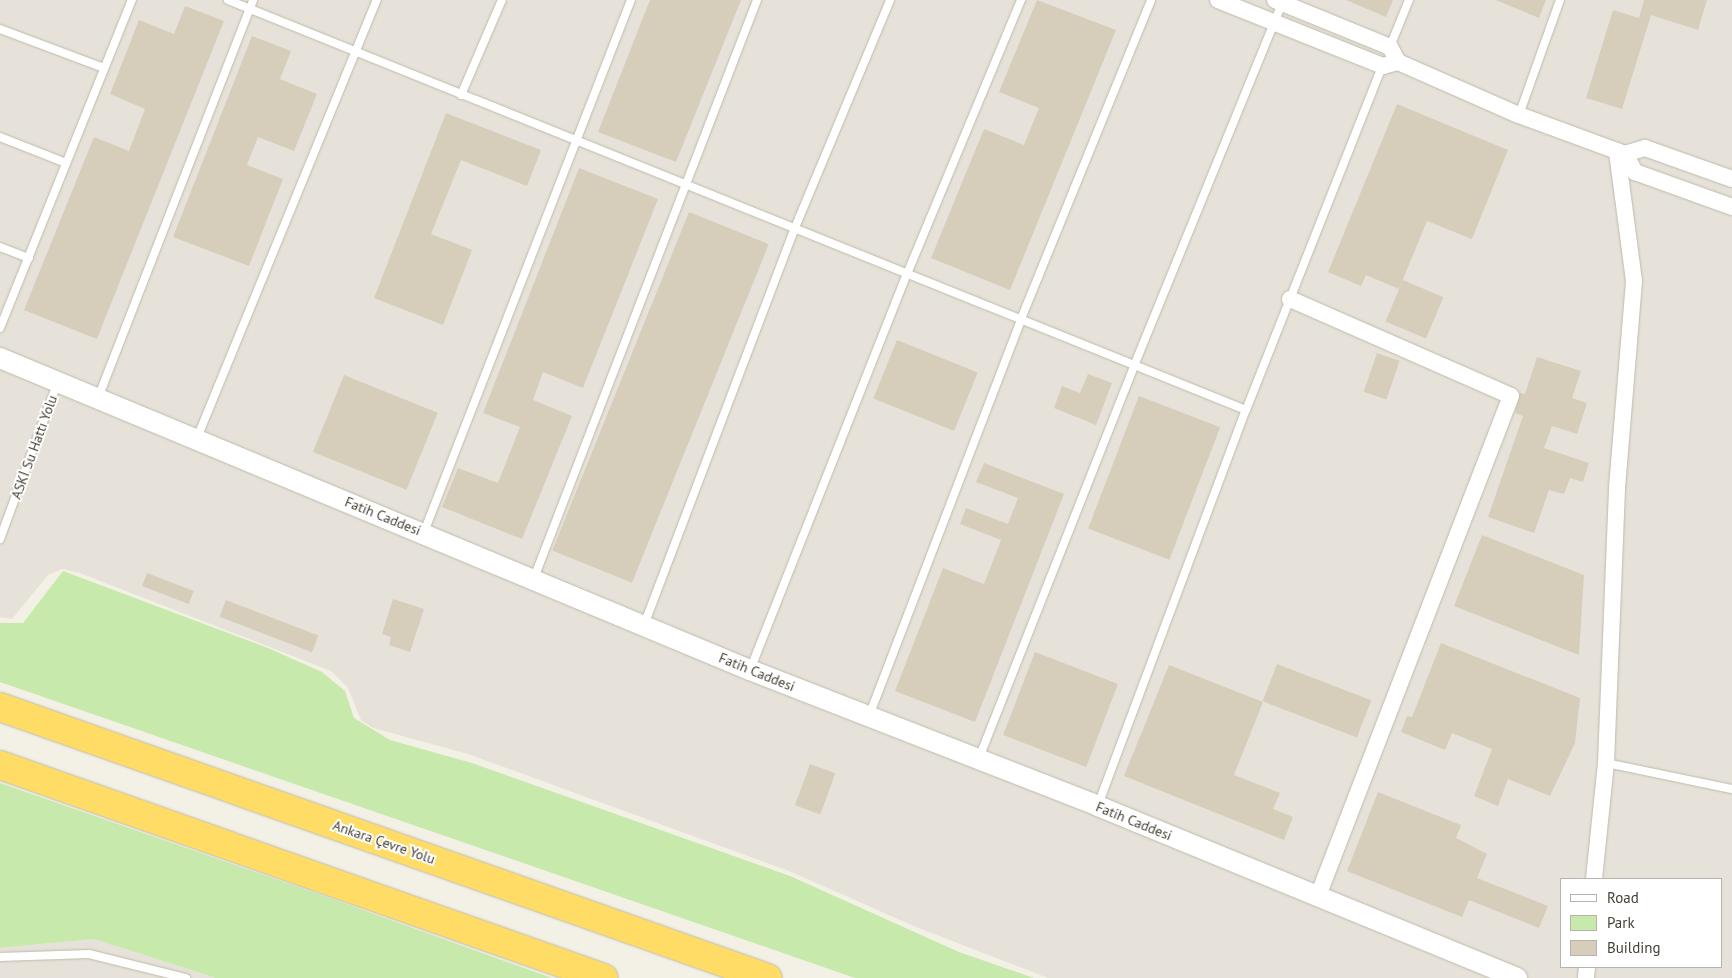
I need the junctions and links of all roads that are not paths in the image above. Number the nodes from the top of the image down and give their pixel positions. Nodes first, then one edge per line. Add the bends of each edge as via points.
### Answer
1 (132, 0) edge
2 (228, 0) edge
3 (252, 0) edge
4 (377, 0) edge
5 (502, 0) edge
6 (631, 0) edge
7 (757, 0) edge
8 (890, 0) edge
9 (1021, 0) edge
10 (1152, 0) edge
11 (1218, 0) edge
12 (1410, 0) edge
13 (1560, 0) edge
14 (1280, 1) edge
15 (249, 8) junction
16 (1274, 23) junction
17 (0, 29) edge
18 (1390, 47) junction
19 (356, 52) junction
20 (1390, 64) junction
21 (104, 68) junction
22 (461, 95) junction
23 (1519, 115) junction
24 (0, 137) edge
25 (576, 141) junction
26 (1621, 152) junction
27 (66, 163) junction
28 (1732, 179) edge
29 (684, 183) junction
30 (1732, 207) edge
31 (794, 230) junction
32 (0, 247) edge
33 (28, 258) junction
34 (907, 274) junction
35 (1290, 299) junction
36 (1021, 319) junction
37 (0, 328) edge
38 (0, 358) edge
39 (1134, 366) junction
40 (58, 382) junction
41 (98, 398) junction
42 (1246, 410) junction
43 (196, 440) junction
44 (424, 532) junction
45 (0, 539) edge
46 (534, 578) junction
47 (644, 625) junction
48 (750, 670) junction
49 (0, 707) edge
50 (869, 716) junction
51 (978, 760) junction
52 (1606, 763) junction
53 (0, 765) edge
54 (1732, 788) edge
55 (1098, 806) junction
56 (1594, 878) edge
57 (1318, 896) junction
58 (0, 957) edge
59 (743, 969) junction
60 (186, 978) edge
61 (604, 978) edge
62 (768, 978) edge
63 (773, 978) edge
64 (1517, 978) edge

1 - 21 lane
2 - 15 lane
3 - 15 lane
4 - 19 lane
5 - 22 lane
6 - 25 lane
7 - 29 lane
8 - 31 lane
9 - 34 lane
10 - 36 lane
11 - 16 street
12 - 18 lane
13 - 23 lane
14 - 16 lane
14 - 18 street
15 - 19 lane
15 - 41 lane
16 - 20 street
16 - 39 lane
17 - 21 lane
18 - 20 street
19 - 22 lane
19 - 43 lane
20 - 23 street
20 - 35 lane
21 - 27 lane
22 - 25 lane
23 - 26 street
24 - 27 lane
25 - 29 lane
25 - 44 lane
26 - 28 street via 1645,148
26 - 30 street via 1635,172
26 - 52 street via 1634,282 1617,488
27 - 33 lane
29 - 31 lane
29 - 46 lane
31 - 34 lane
31 - 47 lane
32 - 33 lane
33 - 37 lane
34 - 36 lane
34 - 48 lane
35 - 42 lane
35 - 57 street via 1511,396
36 - 39 lane
36 - 50 lane
38 - 40 street, Fatih Caddesi
39 - 42 lane
39 - 51 lane
40 - 41 street, Fatih Caddesi
40 - 45 lane, ASKİ Su Hattı Yolu
41 - 43 street, Fatih Caddesi
42 - 55 lane
43 - 44 street, Fatih Caddesi
44 - 46 street, Fatih Caddesi
46 - 47 street, Fatih Caddesi
47 - 48 street, Fatih Caddesi
48 - 50 street, Fatih Caddesi
49 - 59 highway, Ankara Çevre Yolu
50 - 51 street, Fatih Caddesi
51 - 55 street, Fatih Caddesi
52 - 54 lane
52 - 56 street
53 - 61 highway
55 - 57 street, Fatih Caddesi
57 - 64 street, Fatih Caddesi
58 - 60 lane via 89,954
59 - 62 highway, Ankara Çevre Yolu
59 - 63 highway

